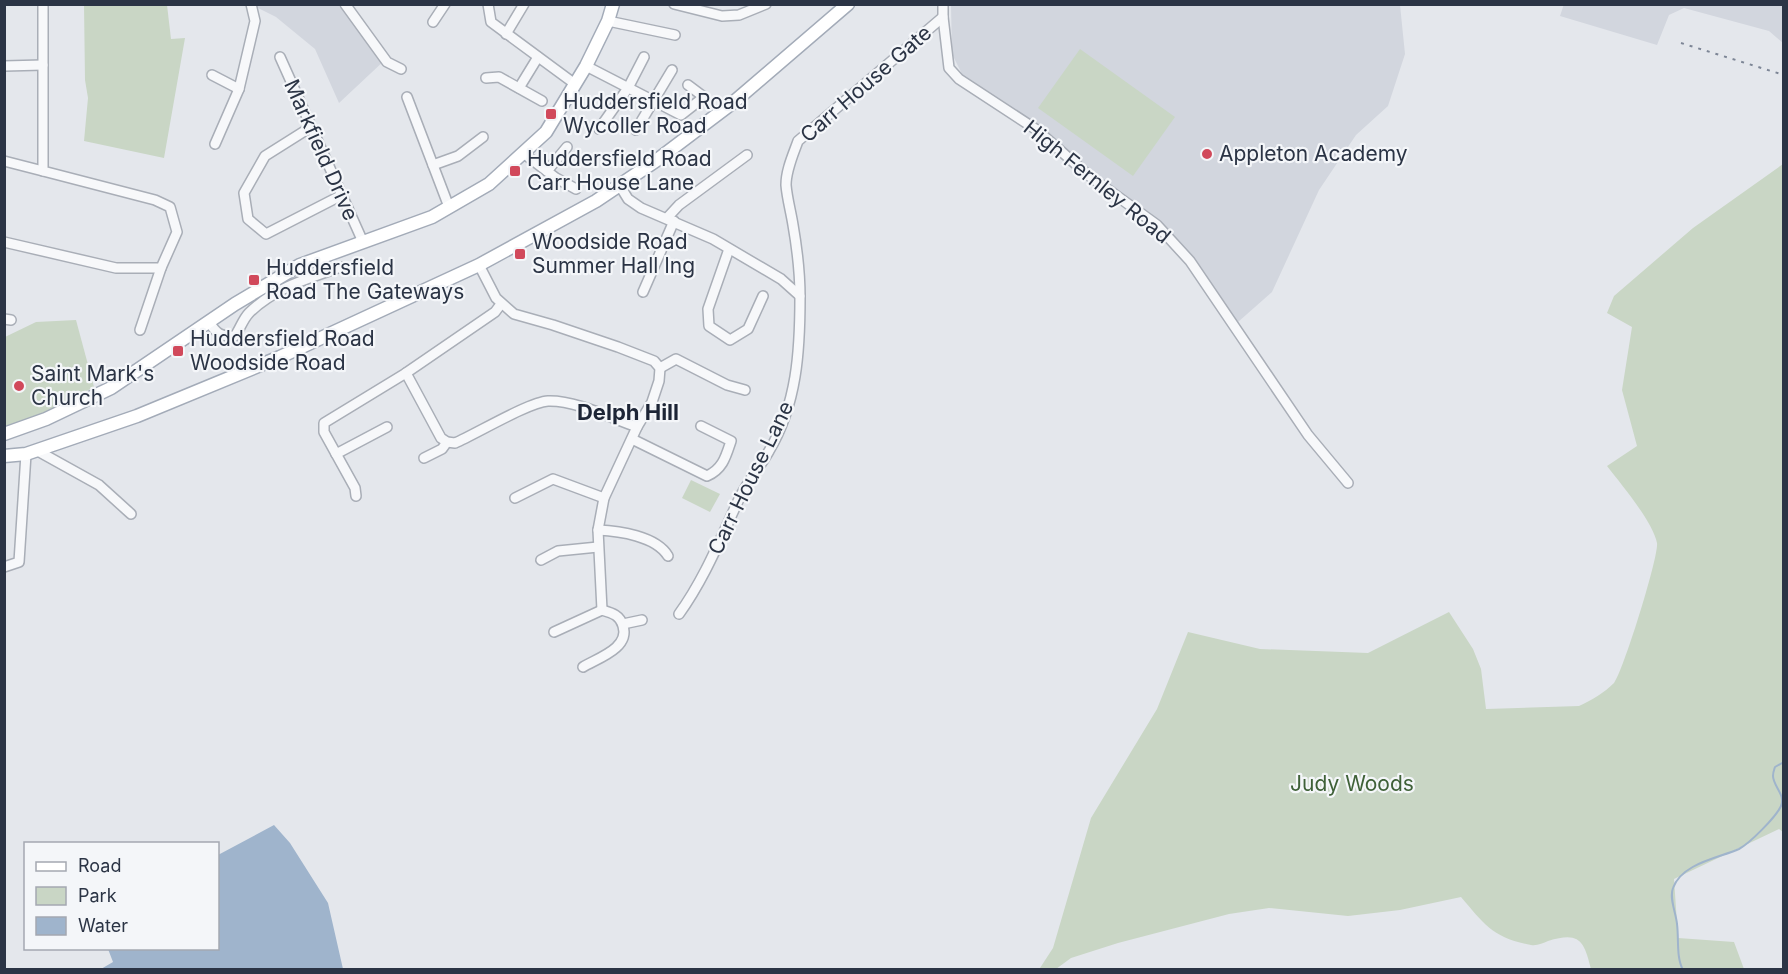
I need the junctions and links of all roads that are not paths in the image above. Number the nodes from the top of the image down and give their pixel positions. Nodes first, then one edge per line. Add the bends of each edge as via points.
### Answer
1 (43, 4) edge
2 (251, 4) edge
3 (345, 4) edge
4 (444, 4) edge
5 (488, 4) edge
6 (524, 4) edge
7 (613, 4) edge
8 (674, 4) edge
9 (765, 4) edge
10 (848, 4) edge
11 (944, 4) edge
12 (943, 17) junction
13 (608, 21) junction
14 (433, 22) dead end
15 (506, 34) junction
16 (675, 35) dead end
17 (280, 57) dead end
18 (538, 57) junction
19 (644, 57) dead end
20 (43, 65) junction
21 (4, 66) edge
22 (586, 66) junction
23 (401, 69) dead end
24 (672, 70) dead end
25 (212, 75) dead end
26 (486, 78) dead end
27 (575, 84) junction
28 (688, 85) dead end
29 (239, 88) junction
30 (519, 88) junction
31 (628, 88) junction
32 (407, 97) dead end
33 (542, 101) dead end
34 (653, 101) junction
35 (311, 127) junction
36 (599, 129) dead end
37 (636, 130) dead end
38 (483, 137) dead end
39 (214, 144) dead end
40 (567, 147) dead end
41 (523, 153) junction
42 (747, 155) dead end
43 (4, 161) edge
44 (433, 165) junction
45 (43, 171) junction
46 (547, 171) junction
47 (620, 186) junction
48 (576, 189) dead end
49 (342, 195) junction
50 (449, 207) junction
51 (671, 219) junction
52 (4, 242) edge
53 (363, 242) junction
54 (729, 249) junction
55 (479, 265) junction
56 (341, 267) dead end
57 (161, 268) junction
58 (643, 292) dead end
59 (763, 296) dead end
60 (800, 296) junction
61 (501, 304) junction
62 (209, 322) junction
63 (140, 330) dead end
64 (660, 368) junction
65 (406, 373) junction
66 (745, 390) dead end
67 (701, 426) dead end
68 (387, 427) dead end
69 (637, 427) junction
70 (4, 434) edge
71 (632, 439) junction
72 (447, 442) junction
73 (31, 452) junction
74 (336, 454) junction
75 (4, 456) edge
76 (424, 458) dead end
77 (1348, 483) dead end
78 (356, 496) dead end
79 (515, 498) dead end
80 (604, 498) junction
81 (131, 514) dead end
82 (598, 530) junction
83 (598, 547) junction
84 (668, 556) dead end
85 (541, 560) dead end
86 (4, 567) edge
87 (602, 610) junction
88 (680, 614) dead end
89 (642, 620) dead end
90 (623, 624) junction
91 (554, 632) dead end
92 (583, 667) dead end

1 - 20 street
2 - 29 street via 255,21
3 - 23 street via 387,62
4 - 14 street
5 - 15 street via 491,22
6 - 15 street
7 - 13 main road
8 - 9 street via 722,16 739,15
10 - 47 main road via 735,101
11 - 12 street, High Fernley Road
12 - 60 street, Carr House Gate via 798,141 786,184
12 - 77 street, High Fernley Road via 949,68 959,79 1037,130 1088,175 1157,225 1191,261 1308,435
13 - 16 street
13 - 22 main road
15 - 18 street
17 - 35 street, Markfield Drive
18 - 27 street
18 - 30 street
19 - 31 street
20 - 21 street
20 - 45 street
22 - 27 main road
22 - 31 street
24 - 34 street
25 - 29 street
26 - 30 street via 499,77
27 - 41 main road via 546,132
28 - 34 street via 704,97 681,115
29 - 39 street
30 - 33 street
31 - 34 street
31 - 36 street
32 - 44 street
34 - 37 street
35 - 49 street, Markfield Drive
35 - 49 street via 265,156 244,193 248,219 266,234
38 - 44 street via 458,156
40 - 46 street
41 - 46 street
41 - 50 main road via 489,184
42 - 51 street via 680,205
43 - 45 street
44 - 50 street
45 - 57 street via 170,207 177,232
46 - 48 street
47 - 51 street via 628,199 641,208
47 - 55 main road
49 - 53 street, Markfield Drive
50 - 53 main road
51 - 54 street
51 - 58 street
52 - 57 street via 116,268
53 - 62 main road via 300,265
54 - 59 street via 708,309 709,326 730,340 748,329
54 - 60 street via 781,279
55 - 61 street
55 - 73 main road via 269,362 137,416
56 - 62 street via 266,298 247,314 235,336 216,333
57 - 63 street
60 - 88 street, Carr House Lane via 796,373 787,414
61 - 64 street via 514,314 654,361
61 - 65 street
62 - 70 main road via 111,388
64 - 66 street via 676,360
64 - 69 street via 652,402
65 - 72 street via 441,438
65 - 74 street via 324,423 324,432
67 - 71 street via 732,441 725,461 706,476
68 - 74 street
69 - 71 street
69 - 72 street via 587,409 549,401 532,405 455,443
71 - 80 street
72 - 76 street
73 - 75 main road
73 - 81 street via 99,485
73 - 86 street via 19,562
74 - 78 street
79 - 80 street via 554,479
80 - 82 street
82 - 83 street
82 - 84 street via 650,541
83 - 85 street via 558,551
83 - 87 street
87 - 90 street via 615,614
87 - 91 street
89 - 90 street
90 - 92 street via 624,635 617,648

